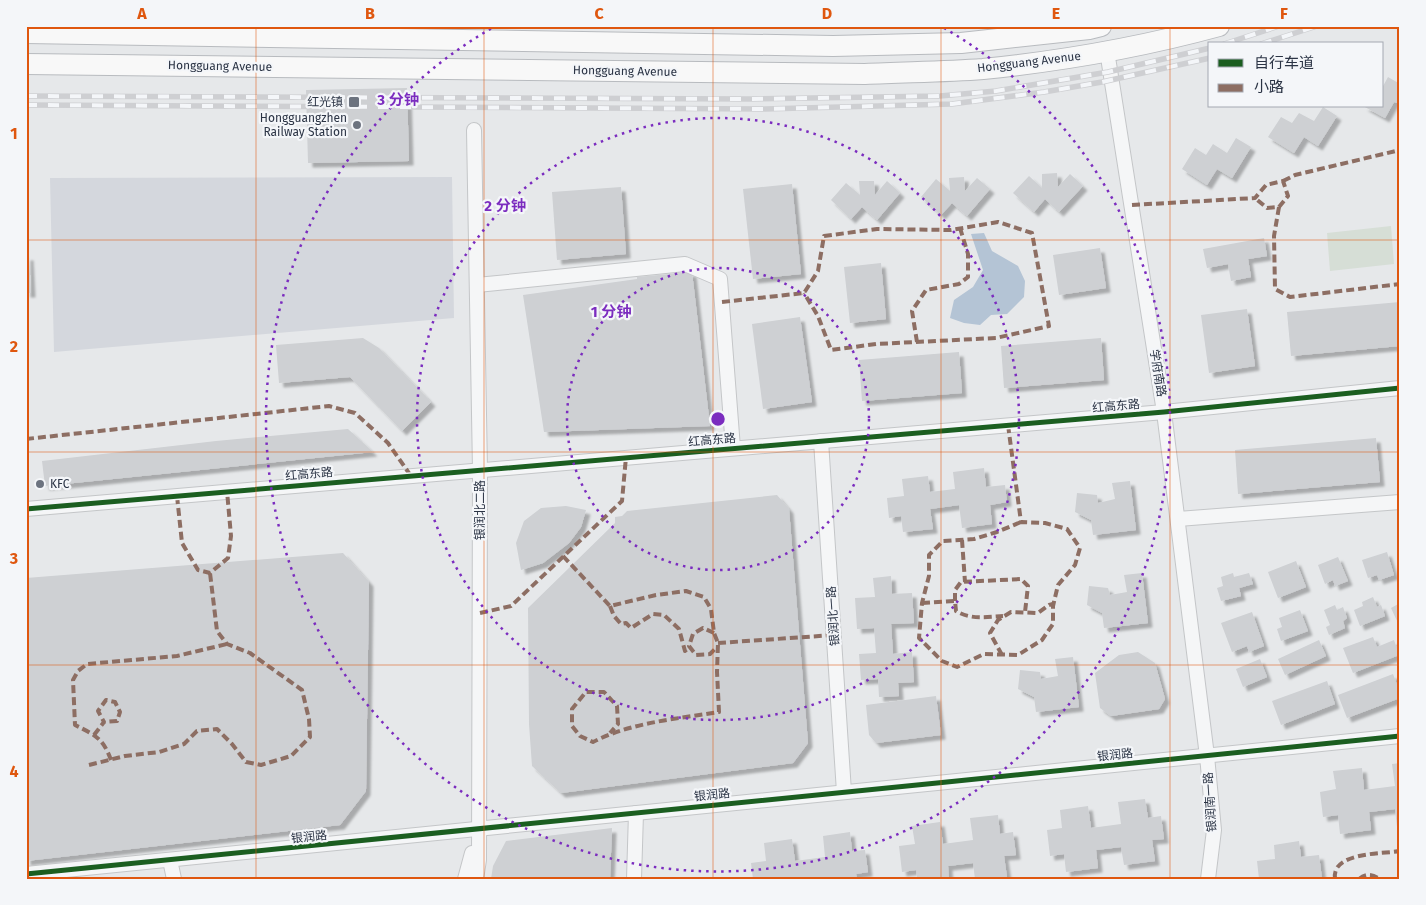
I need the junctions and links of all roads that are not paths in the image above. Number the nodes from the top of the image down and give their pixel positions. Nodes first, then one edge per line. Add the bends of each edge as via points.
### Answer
1 (1102, 26) edge
2 (1219, 26) edge
3 (45, 30) edge
4 (26, 33) edge
5 (1107, 51) junction
6 (26, 64) edge
7 (474, 130) dead end
8 (477, 285) junction
9 (1400, 388) edge
10 (1164, 412) junction
11 (821, 441) junction
12 (733, 448) junction
13 (480, 470) junction
14 (1400, 502) edge
15 (26, 508) edge
16 (1178, 519) junction
17 (1400, 736) edge
18 (1207, 756) junction
19 (844, 792) junction
20 (636, 813) junction
21 (478, 830) junction
22 (170, 860) junction
23 (26, 874) edge
24 (174, 879) edge
25 (465, 879) edge
26 (476, 879) edge
27 (634, 879) edge
28 (1208, 879) edge

1 - 3 highway, Hongguang Avenue via 961,43 833,46
2 - 5 highway, Hongguang Avenue
3 - 4 highway, Hongguang Avenue
5 - 6 highway, Hongguang Avenue via 982,69 865,74
5 - 10 street, 学府南路
7 - 8 street, 银润北二路
8 - 12 street via 685,264 720,279
8 - 13 street, 银润北二路
9 - 10 street, 红高东路
10 - 11 street, 红高东路
10 - 16 street, 学府南路
11 - 12 street, 红高东路
11 - 19 street, 银润北一路
12 - 13 street, 红高东路
13 - 15 street, 红高东路
13 - 21 street, 银润北二路
14 - 16 street
16 - 18 street, 学府南路
17 - 18 street, 银润路
18 - 19 street, 银润路
18 - 28 street, 银润南一路 via 1214,830
19 - 20 street, 银润路
20 - 21 street, 银润路
20 - 27 street
21 - 22 street, 银润路
21 - 25 street
21 - 26 street
22 - 23 street, 银润路
22 - 24 street

